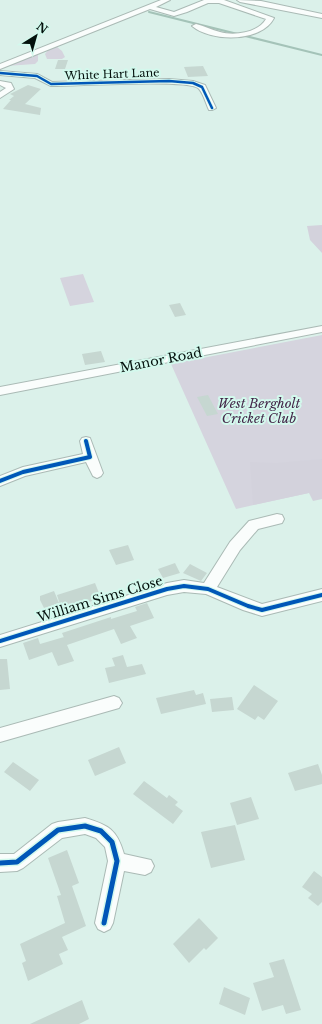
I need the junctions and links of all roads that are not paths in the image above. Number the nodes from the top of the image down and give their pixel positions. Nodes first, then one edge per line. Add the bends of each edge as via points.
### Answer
1 (166, 0) edge
2 (237, 2) edge
3 (149, 7) junction
4 (322, 16) edge
5 (196, 26) dead end
6 (0, 67) edge
7 (0, 73) edge
8 (0, 83) edge
9 (0, 96) edge
10 (212, 108) dead end
11 (322, 329) edge
12 (0, 390) edge
13 (86, 441) dead end
14 (90, 457) junction
15 (97, 473) dead end
16 (0, 481) edge
17 (278, 519) dead end
18 (208, 589) junction
19 (322, 595) edge
20 (0, 641) edge
21 (114, 703) dead end
22 (0, 735) edge
23 (117, 861) junction
24 (0, 863) edge
25 (144, 866) dead end
26 (104, 923) dead end

1 - 3 street
2 - 3 street via 211,0 174,14
2 - 4 street via 261,2
2 - 5 street via 270,17 270,21 250,33 224,36
3 - 6 street
7 - 10 street, White Hart Lane via 37,76 51,84 169,81 193,83 202,87
8 - 9 street via 10,89
11 - 12 street, Manor Road
13 - 14 street
14 - 15 street
14 - 16 street via 23,472
17 - 18 street via 254,525 236,546
18 - 19 street, William Sims Close via 262,610
18 - 20 street, William Sims Close via 184,586 167,588
21 - 22 street
23 - 24 street via 112,842 101,831 85,826 58,830 17,862
23 - 25 street
23 - 26 street

